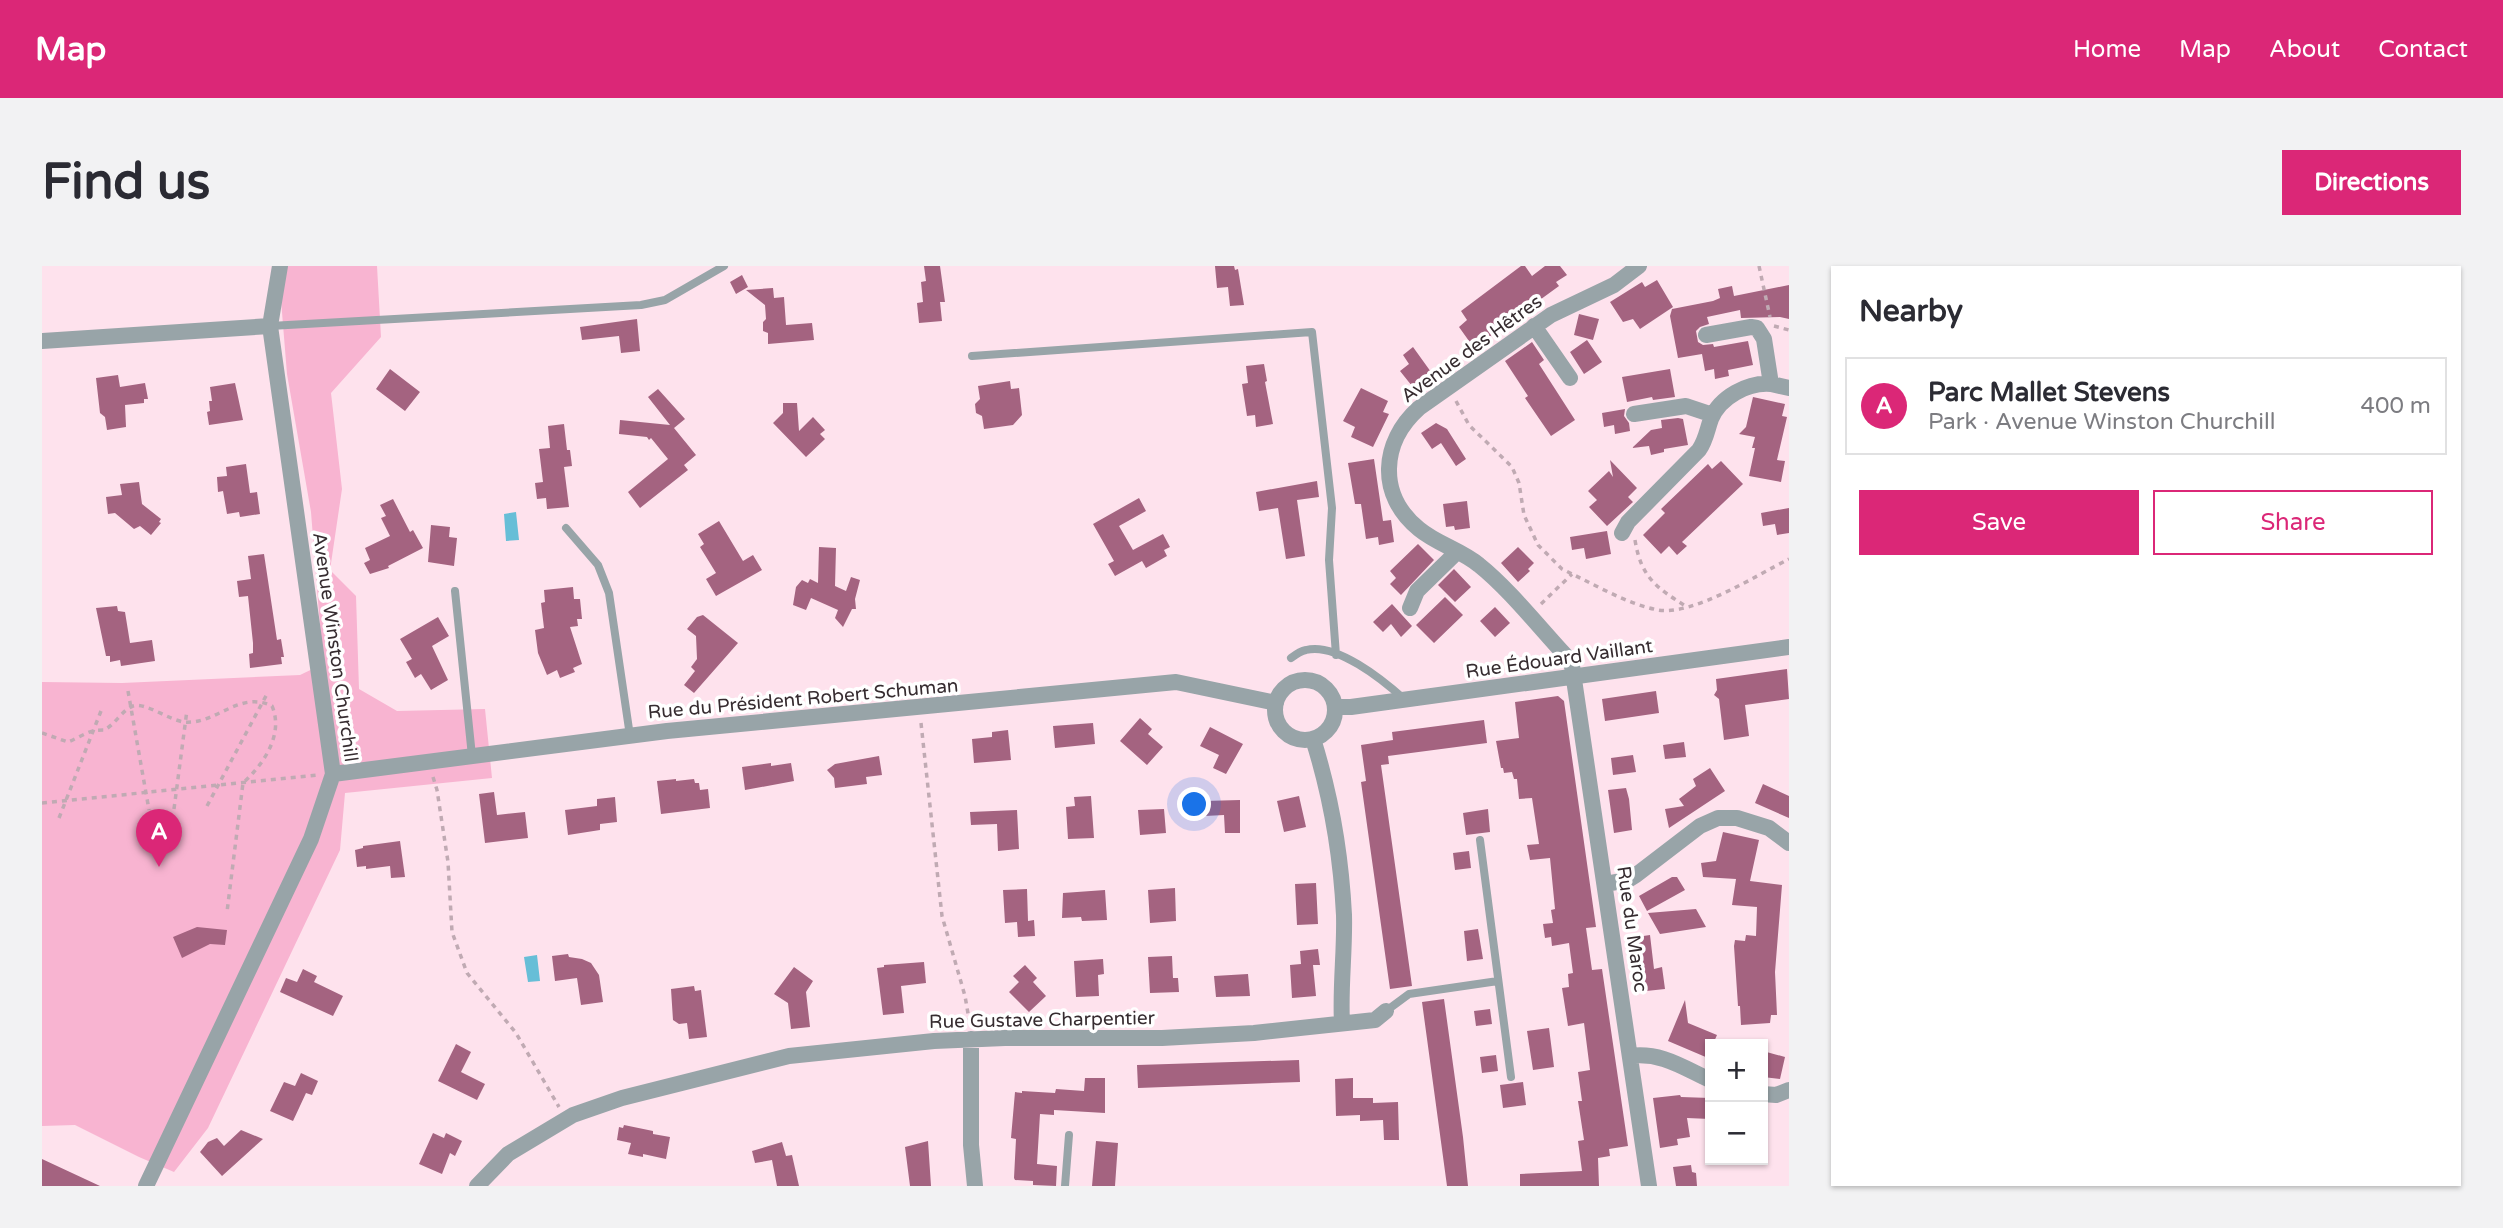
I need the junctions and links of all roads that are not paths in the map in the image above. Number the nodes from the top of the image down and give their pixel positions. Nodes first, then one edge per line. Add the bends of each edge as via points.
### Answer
1 (280, 266) edge
2 (724, 266) edge
3 (1639, 266) edge
4 (270, 326) junction
5 (1534, 326) junction
6 (1706, 335) dead end
7 (42, 341) edge
8 (972, 356) dead end
9 (1570, 377) dead end
10 (1771, 384) junction
11 (1789, 388) edge
12 (1634, 414) dead end
13 (1713, 415) junction
14 (566, 528) dead end
15 (1622, 533) dead end
16 (1457, 552) junction
17 (455, 591) dead end
18 (1410, 608) dead end
19 (1789, 647) edge
20 (1336, 655) junction
21 (1291, 657) dead end
22 (1575, 677) junction
23 (1404, 699) junction
24 (1276, 703) junction
25 (1335, 707) junction
26 (630, 736) junction
27 (1313, 738) junction
28 (472, 756) junction
29 (333, 774) junction
30 (1480, 841) dead end
31 (1789, 843) edge
32 (1605, 884) junction
33 (1498, 981) junction
34 (1385, 1011) joint
35 (1342, 1023) junction
36 (971, 1039) junction
37 (1630, 1056) junction
38 (1511, 1077) dead end
39 (1705, 1078) edge
40 (1789, 1090) edge
41 (1768, 1094) edge
42 (1069, 1135) dead end
43 (146, 1186) edge
44 (477, 1186) edge
45 (975, 1186) edge
46 (1065, 1186) edge
47 (1649, 1186) edge

1 - 4 street, Avenue Winston Churchill
2 - 4 lane via 665,300 641,305
3 - 5 street, Avenue des Hêtres via 1620,281
4 - 7 street
4 - 29 street, Avenue Winston Churchill
5 - 9 street
5 - 16 street, Avenue des Hêtres via 1419,408 1402,425 1392,447 1392,494 1404,514 1426,535
6 - 10 street via 1757,328 1763,337
8 - 20 lane via 1312,332 1332,508 1329,559
10 - 11 street
10 - 13 street via 1735,393
12 - 13 street via 1686,406
13 - 15 street via 1699,450
14 - 26 lane via 598,565 609,593
16 - 18 street via 1417,591
16 - 22 street, Avenue des Hêtres via 1480,565 1569,658
17 - 28 lane
19 - 22 street, Rue Édouard Vaillant
20 - 21 lane via 1307,650
20 - 23 lane via 1364,668
22 - 23 street, Rue Édouard Vaillant
22 - 32 street, Rue du Maroc
23 - 25 street, Rue Édouard Vaillant
24 - 25 street via 1290,684 1307,680 1324,687
24 - 26 street, Rue du Président Robert Schuman via 1176,682
24 - 27 street via 1285,731 1296,738
25 - 27 street via 1330,727
26 - 28 street, Rue du Président Robert Schuman
27 - 35 street via 1338,849 1343,914
28 - 29 street, Rue du Président Robert Schuman
29 - 43 street, Avenue Winston Churchill via 311,839
30 - 33 lane
31 - 32 street via 1769,828 1737,818 1718,818 1628,880
32 - 37 street, Rue du Maroc
33 - 34 lane via 1409,994
33 - 38 lane
34 - 35 street, Rue Gustave Charpentier via 1375,1020
35 - 36 street, Rue Gustave Charpentier via 1139,1040
36 - 44 street, Rue Gustave Charpentier via 789,1056 622,1098 566,1119 508,1154
36 - 45 street
37 - 39 street via 1660,1056
37 - 47 street, Rue du Maroc
40 - 41 street
42 - 46 lane

